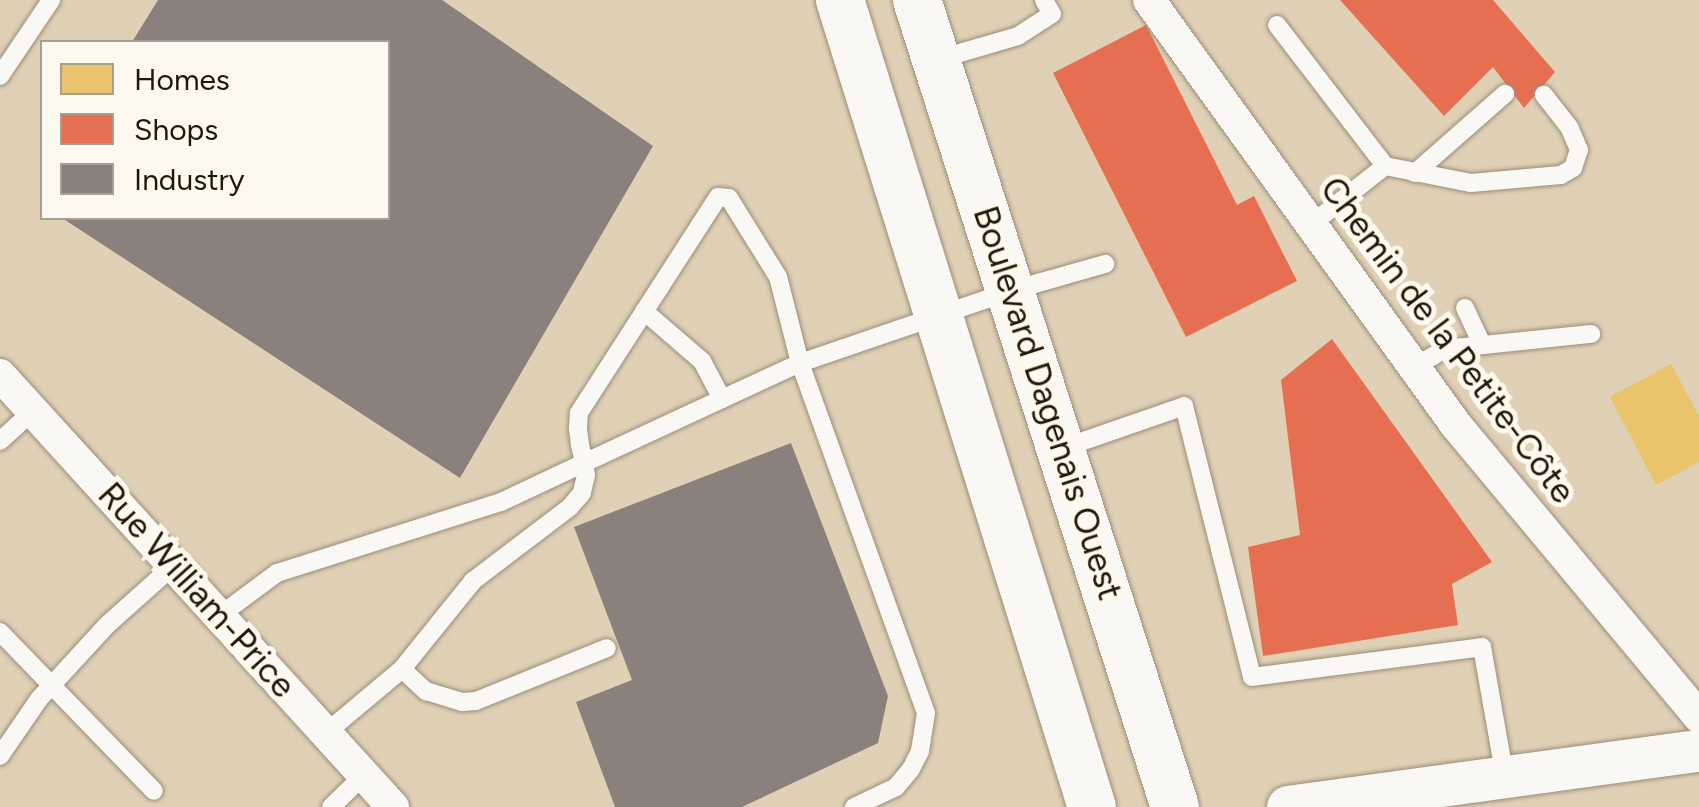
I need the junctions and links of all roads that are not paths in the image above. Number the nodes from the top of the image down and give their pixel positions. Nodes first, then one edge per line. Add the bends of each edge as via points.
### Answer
1 (50, 0) edge
2 (840, 0) edge
3 (917, 0) edge
4 (1044, 0) edge
5 (1148, 0) edge
6 (1277, 26) dead end
7 (938, 60) junction
8 (0, 76) edge
9 (1504, 94) dead end
10 (1544, 95) dead end
11 (1385, 166) junction
12 (1414, 173) junction
13 (1309, 226) junction
14 (1105, 264) dead end
15 (1013, 290) junction
16 (1466, 308) dead end
17 (644, 312) junction
18 (938, 315) junction
19 (1592, 334) dead end
20 (1482, 344) junction
21 (800, 363) junction
22 (1413, 368) junction
23 (0, 375) edge
24 (722, 399) junction
25 (33, 411) junction
26 (0, 441) edge
27 (1063, 448) junction
28 (584, 463) junction
29 (174, 565) junction
30 (219, 616) junction
31 (0, 632) edge
32 (607, 648) dead end
33 (402, 668) junction
34 (54, 684) junction
35 (1699, 717) edge
36 (327, 732) junction
37 (1699, 751) edge
38 (0, 756) edge
39 (364, 775) junction
40 (1505, 780) junction
41 (154, 792) dead end
42 (331, 807) edge
43 (393, 807) edge
44 (854, 807) edge
45 (1092, 807) edge
46 (1176, 807) edge
47 (1288, 807) edge

1 - 8 lane
2 - 18 main road
3 - 7 main road, Boulevard Dagenais Ouest
4 - 7 lane via 1052,14 1018,36
5 - 13 street, Chemin de la Petite-Côte
6 - 11 lane
7 - 15 main road, Boulevard Dagenais Ouest
9 - 12 lane
10 - 12 lane via 1580,150 1562,174 1471,183
11 - 12 lane
11 - 13 lane
13 - 22 street, Chemin de la Petite-Côte
14 - 15 lane
15 - 18 lane
15 - 27 main road, Boulevard Dagenais Ouest
16 - 20 lane
17 - 21 lane via 723,196 736,202 778,277
17 - 24 lane via 702,361
17 - 28 lane via 580,413
18 - 21 lane
18 - 45 main road
19 - 20 lane
20 - 22 lane via 1445,349
21 - 24 lane
21 - 44 lane via 926,713 911,769 896,787
22 - 35 street, Chemin de la Petite-Côte
23 - 25 street, Rue William-Price
24 - 28 lane
25 - 26 lane
25 - 29 street, Rue William-Price
27 - 40 lane via 1184,406 1252,677 1482,647
27 - 46 main road, Boulevard Dagenais Ouest
28 - 30 lane via 501,502 277,573
28 - 33 lane via 586,483 570,507 473,581
29 - 30 street, Rue William-Price
29 - 34 lane
30 - 36 street, Rue William-Price
31 - 34 lane
32 - 33 lane via 476,701 426,691
33 - 36 lane
34 - 38 lane
34 - 41 lane
36 - 39 street, Rue William-Price
37 - 40 street
39 - 42 lane
39 - 43 street, Rue William-Price
40 - 47 street

